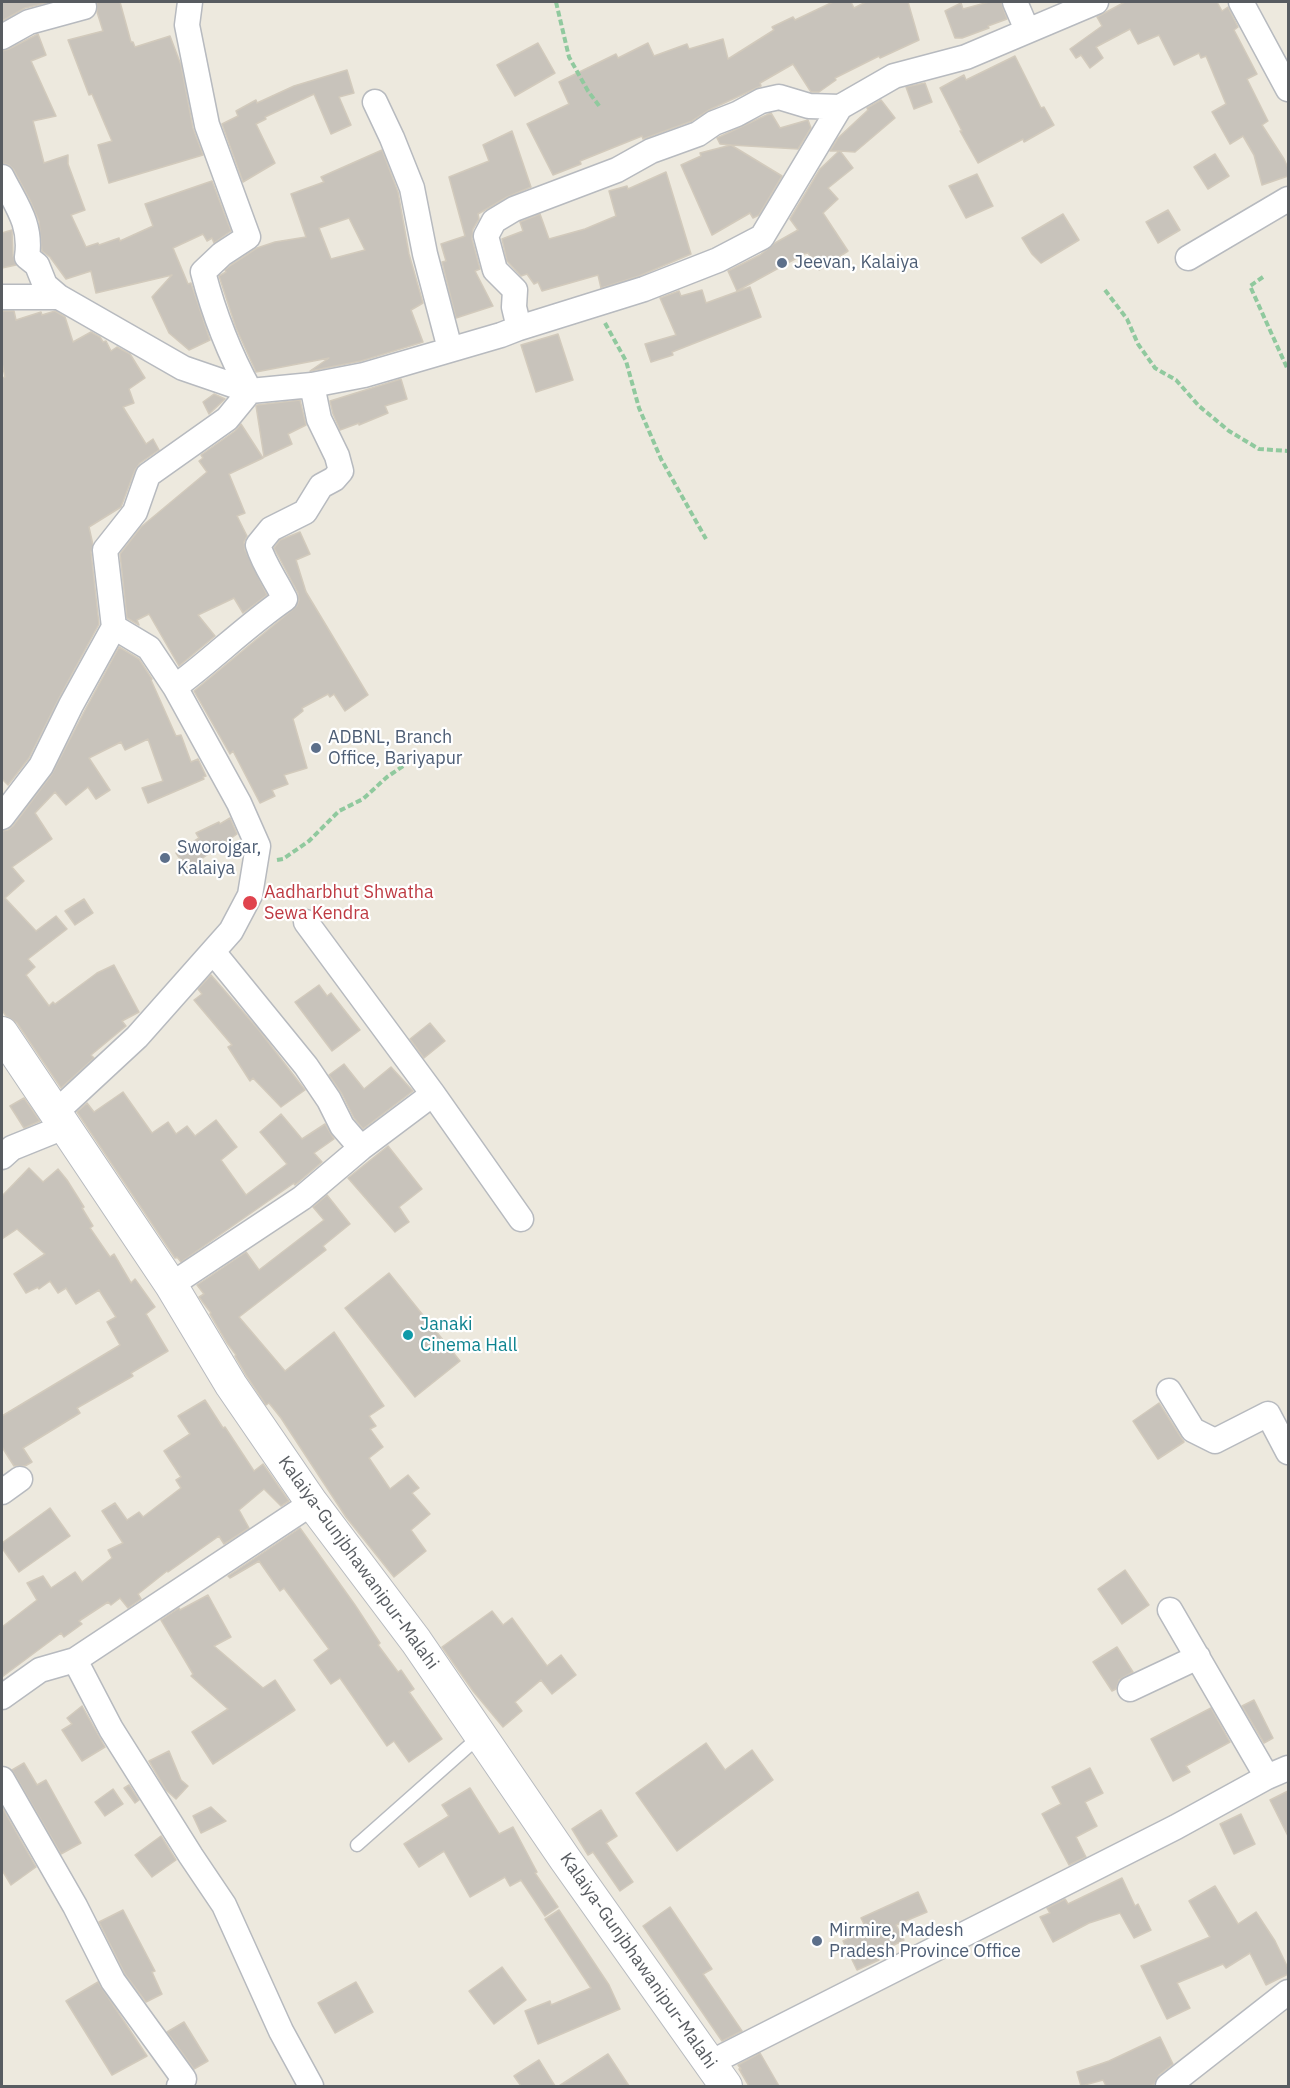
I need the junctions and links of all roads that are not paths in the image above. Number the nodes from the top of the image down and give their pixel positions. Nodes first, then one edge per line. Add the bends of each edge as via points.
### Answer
1 (190, 2) edge
2 (1015, 2) edge
3 (1096, 2) edge
4 (1241, 2) edge
5 (84, 7) dead end
6 (1027, 30) junction
7 (2, 37) edge
8 (1288, 89) edge
9 (375, 102) dead end
10 (840, 106) junction
11 (2, 177) edge
12 (1288, 199) edge
13 (1188, 258) dead end
14 (2, 297) edge
15 (59, 297) junction
16 (519, 328) junction
17 (450, 349) junction
18 (312, 385) junction
19 (250, 391) junction
20 (114, 627) junction
21 (175, 687) junction
22 (2, 817) edge
23 (306, 922) dead end
24 (214, 953) junction
25 (2, 1033) edge
26 (433, 1094) junction
27 (59, 1120) junction
28 (361, 1148) junction
29 (2, 1156) edge
30 (521, 1219) dead end
31 (171, 1285) junction
32 (1169, 1391) dead end
33 (1288, 1452) edge
34 (312, 1503) junction
35 (1170, 1610) dead end
36 (1198, 1657) junction
37 (75, 1660) junction
38 (1130, 1689) dead end
39 (2, 1697) edge
40 (481, 1736) junction
41 (1278, 1773) edge
42 (2, 1779) edge
43 (357, 1845) dead end
44 (1288, 1992) edge
45 (718, 2075) edge
46 (179, 2086) edge
47 (311, 2086) edge
48 (1168, 2086) edge

1 - 19 street via 187,25 207,125 248,237 203,272 233,359
2 - 6 street
3 - 6 street
4 - 8 street
5 - 7 street via 29,22
6 - 10 street via 966,57 894,76
9 - 17 street via 412,188 424,254
10 - 16 street via 762,237 707,265 644,289
10 - 16 street via 809,106 779,98 761,101 698,134 514,209 494,221 486,236 490,254 495,270 515,290
11 - 15 street via 28,229 27,257 37,265 45,285
12 - 13 street
14 - 15 street
15 - 19 street via 183,368
16 - 17 street
17 - 18 street via 364,375
18 - 19 street
18 - 21 street via 319,419 338,456 341,471 321,486 305,512 271,529 258,545 263,563 285,599
19 - 20 street via 227,419 148,475 135,512 105,550
20 - 21 street via 149,648
20 - 22 street via 41,766
21 - 24 street via 239,803 258,846 250,895
23 - 26 street
24 - 27 street
24 - 28 street via 306,1066 342,1126
25 - 27 street, Kalaiya-Gunjbhawanipur-Malahi
26 - 28 street
26 - 30 street
27 - 29 street
27 - 31 street, Kalaiya-Gunjbhawanipur-Malahi
28 - 31 street via 302,1198
31 - 34 street, Kalaiya-Gunjbhawanipur-Malahi via 231,1385
32 - 33 street via 1193,1430 1215,1441 1268,1414
34 - 37 street
34 - 40 street, Kalaiya-Gunjbhawanipur-Malahi via 416,1641
35 - 36 street
36 - 38 street
36 - 41 street
37 - 39 street via 40,1670
37 - 47 street via 117,1738 225,1905 281,2031
40 - 43 lane
40 - 45 street, Kalaiya-Gunjbhawanipur-Malahi
41 - 45 street
42 - 46 street via 113,1981 184,2079
44 - 48 street

